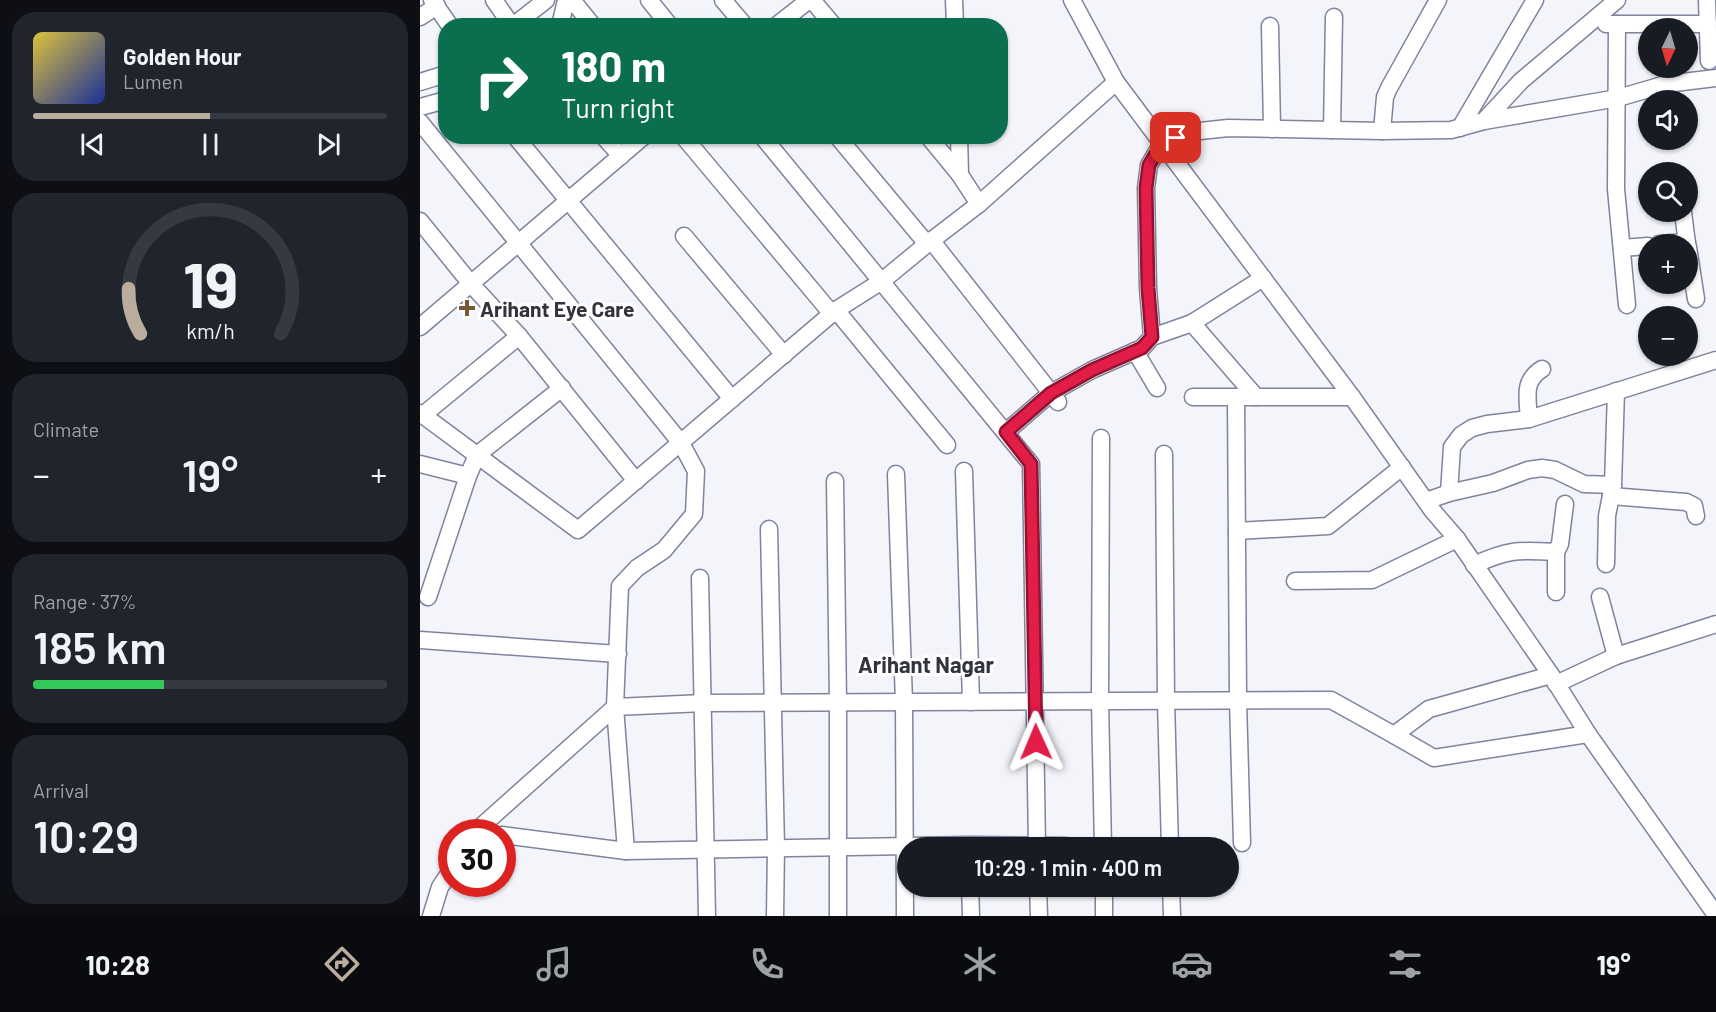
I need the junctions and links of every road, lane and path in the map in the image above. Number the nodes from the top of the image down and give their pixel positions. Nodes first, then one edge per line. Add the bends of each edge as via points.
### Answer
1 (494, 0) edge
2 (546, 0) edge
3 (566, 0) edge
4 (572, 0) edge
5 (649, 0) edge
6 (723, 0) edge
7 (811, 0) edge
8 (954, 0) edge
9 (1072, 0) edge
10 (1438, 0) edge
11 (1534, 0) edge
12 (1617, 0) edge
13 (1707, 0) edge
14 (434, 3) edge
15 (420, 16) edge
16 (1334, 17) dead end
17 (444, 18) edge
18 (506, 18) edge
19 (522, 18) edge
20 (562, 18) edge
21 (587, 18) edge
22 (664, 18) edge
23 (738, 18) edge
24 (787, 18) edge
25 (827, 18) edge
26 (955, 18) edge
27 (1617, 24) junction
28 (1708, 24) junction
29 (1588, 25) junction
30 (1270, 26) dead end
31 (1709, 61) dead end
32 (438, 76) edge
33 (1716, 78) edge
34 (420, 82) edge
35 (1116, 82) junction
36 (1618, 98) junction
37 (438, 102) edge
38 (420, 107) edge
39 (1484, 121) junction
40 (420, 122) edge
41 (1460, 128) junction
42 (1272, 129) junction
43 (1332, 130) junction
44 (1382, 131) junction
45 (1163, 142) junction
46 (438, 144) edge
47 (438, 144) edge
48 (522, 144) edge
49 (610, 144) edge
50 (635, 144) edge
51 (690, 144) edge
52 (769, 144) edge
53 (844, 144) edge
54 (935, 144) edge
55 (959, 144) edge
56 (621, 156) junction
57 (960, 175) junction
58 (569, 201) junction
59 (979, 204) junction
60 (420, 221) edge
61 (684, 236) dead end
62 (929, 242) junction
63 (520, 243) junction
64 (1638, 247) edge
65 (1622, 248) junction
66 (1263, 278) junction
67 (882, 281) junction
68 (471, 284) junction
69 (1695, 294) edge
70 (1696, 299) dead end
71 (1627, 305) dead end
72 (834, 312) junction
73 (422, 322) edge
74 (1192, 323) junction
75 (519, 336) junction
76 (1152, 337) junction
77 (1135, 351) junction
78 (784, 355) junction
79 (1716, 360) edge
80 (1542, 369) dead end
81 (562, 388) junction
82 (1157, 388) dead end
83 (1616, 391) junction
84 (1054, 397) junction
85 (1193, 397) dead end
86 (1236, 397) junction
87 (1256, 397) junction
88 (1352, 397) junction
89 (732, 399) junction
90 (421, 414) edge
91 (1529, 419) junction
92 (1006, 432) junction
93 (1101, 438) dead end
94 (681, 443) junction
95 (947, 445) dead end
96 (1164, 454) dead end
97 (477, 455) junction
98 (420, 464) edge
99 (1402, 467) junction
100 (964, 471) dead end
101 (896, 474) dead end
102 (468, 477) junction
103 (636, 481) junction
104 (835, 481) dead end
105 (1612, 491) junction
106 (1449, 493) junction
107 (1426, 501) junction
108 (1565, 504) dead end
109 (1696, 516) dead end
110 (769, 529) dead end
111 (1237, 531) junction
112 (1457, 539) junction
113 (1556, 552) junction
114 (1606, 564) dead end
115 (1474, 565) junction
116 (700, 578) dead end
117 (1295, 582) dead end
118 (1556, 592) dead end
119 (428, 597) dead end
120 (1600, 597) dead end
121 (1716, 624) edge
122 (420, 640) edge
123 (618, 654) junction
124 (1616, 656) junction
125 (1554, 679) junction
126 (1238, 700) junction
127 (1035, 701) junction
128 (1100, 701) junction
129 (1166, 701) junction
130 (838, 702) junction
131 (904, 702) junction
132 (971, 702) junction
133 (704, 703) junction
134 (772, 703) junction
135 (615, 707) junction
136 (1588, 734) junction
137 (1394, 735) junction
138 (490, 819) edge
139 (516, 837) edge
140 (905, 837) edge
141 (1037, 837) edge
142 (1103, 837) edge
143 (1170, 837) edge
144 (1242, 843) dead end
145 (897, 846) edge
146 (839, 847) junction
147 (776, 848) junction
148 (706, 849) junction
149 (626, 851) junction
150 (438, 893) edge
151 (905, 897) edge
152 (970, 897) edge
153 (1038, 897) edge
154 (1104, 897) edge
155 (1171, 897) edge
156 (1716, 915) edge
157 (431, 916) edge
158 (707, 916) edge
159 (775, 916) edge
160 (838, 916) edge
161 (905, 916) edge
162 (971, 916) edge
163 (1039, 916) edge
164 (1104, 916) edge
165 (1172, 916) edge

1 - 18 street
2 - 19 street
3 - 20 street
4 - 21 street
5 - 22 street
6 - 23 street
7 - 24 street
7 - 25 street
8 - 26 street
9 - 35 street
10 - 44 street via 1385,97
11 - 41 street
12 - 29 street
13 - 28 street
14 - 15 street
14 - 17 street
16 - 43 street
27 - 28 street
27 - 29 street
27 - 36 street
28 - 31 street
29 - 39 street via 1521,81
30 - 42 street
32 - 34 street
33 - 36 street via 1666,84
35 - 45 street
35 - 59 street
36 - 39 street
36 - 65 street via 1616,189
37 - 38 street
39 - 41 street
40 - 47 street
41 - 44 street
42 - 43 street
42 - 45 street via 1200,131
43 - 44 street
45 - 66 street
45 - 76 street via 1149,165 1146,188
46 - 63 street
48 - 58 street
49 - 56 street
50 - 56 street
51 - 72 street
52 - 67 street
53 - 62 street
54 - 57 street
55 - 57 street
56 - 58 street
57 - 59 street
58 - 63 street
58 - 89 street
59 - 62 street
60 - 68 street
61 - 78 street
62 - 67 street
62 - 84 street
63 - 68 street
63 - 94 street
64 - 65 street
65 - 71 street
66 - 74 street
66 - 88 street
67 - 72 street
67 - 92 street
68 - 73 street
68 - 75 street
69 - 70 street
72 - 78 street
72 - 95 street
74 - 76 street
74 - 87 street
75 - 81 street
75 - 90 street
76 - 77 street
77 - 82 street
77 - 84 street via 1092,370
78 - 89 street
79 - 83 street
80 - 91 street via 1529,381
81 - 97 street
81 - 103 street
83 - 91 street
83 - 105 street
84 - 92 street
85 - 86 street
86 - 87 street
86 - 111 street
87 - 88 street
88 - 99 street
89 - 94 street
90 - 97 street
91 - 106 street via 1487,424 1461,435 1452,447
92 - 127 street via 1031,464
93 - 128 street
94 - 103 street
94 - 123 street via 696,471 694,514 664,550 637,568 620,586
96 - 129 street
97 - 102 street
97 - 103 street via 578,530
98 - 102 street
99 - 107 street
99 - 111 street via 1328,526
100 - 132 street
101 - 131 street
102 - 119 street
104 - 130 street
105 - 106 street via 1542,468
105 - 109 street via 1686,502 1694,506
105 - 114 street via 1606,516
106 - 107 street
107 - 112 street
108 - 113 street
110 - 134 street
111 - 126 street
112 - 115 street
112 - 117 street via 1372,580
113 - 115 street via 1517,550
113 - 118 street
115 - 125 street
116 - 133 street
120 - 124 street
121 - 124 street
122 - 123 street
123 - 135 street
124 - 125 street
125 - 136 street
125 - 137 street via 1429,709
126 - 129 street
126 - 137 street via 1331,700
126 - 144 street
127 - 128 street
127 - 132 street
127 - 141 street
128 - 129 street
128 - 142 street
129 - 143 street
130 - 131 street
130 - 134 street
130 - 146 street
131 - 132 street
131 - 140 street
133 - 134 street
133 - 135 street
133 - 148 street
134 - 147 street
135 - 138 street
135 - 149 street
136 - 137 street via 1434,758
136 - 156 street
139 - 149 street
145 - 146 street
146 - 147 street
146 - 160 street
147 - 148 street
147 - 159 street
148 - 149 street
148 - 158 street
150 - 157 street
151 - 161 street
152 - 162 street
153 - 163 street
154 - 164 street
155 - 165 street

